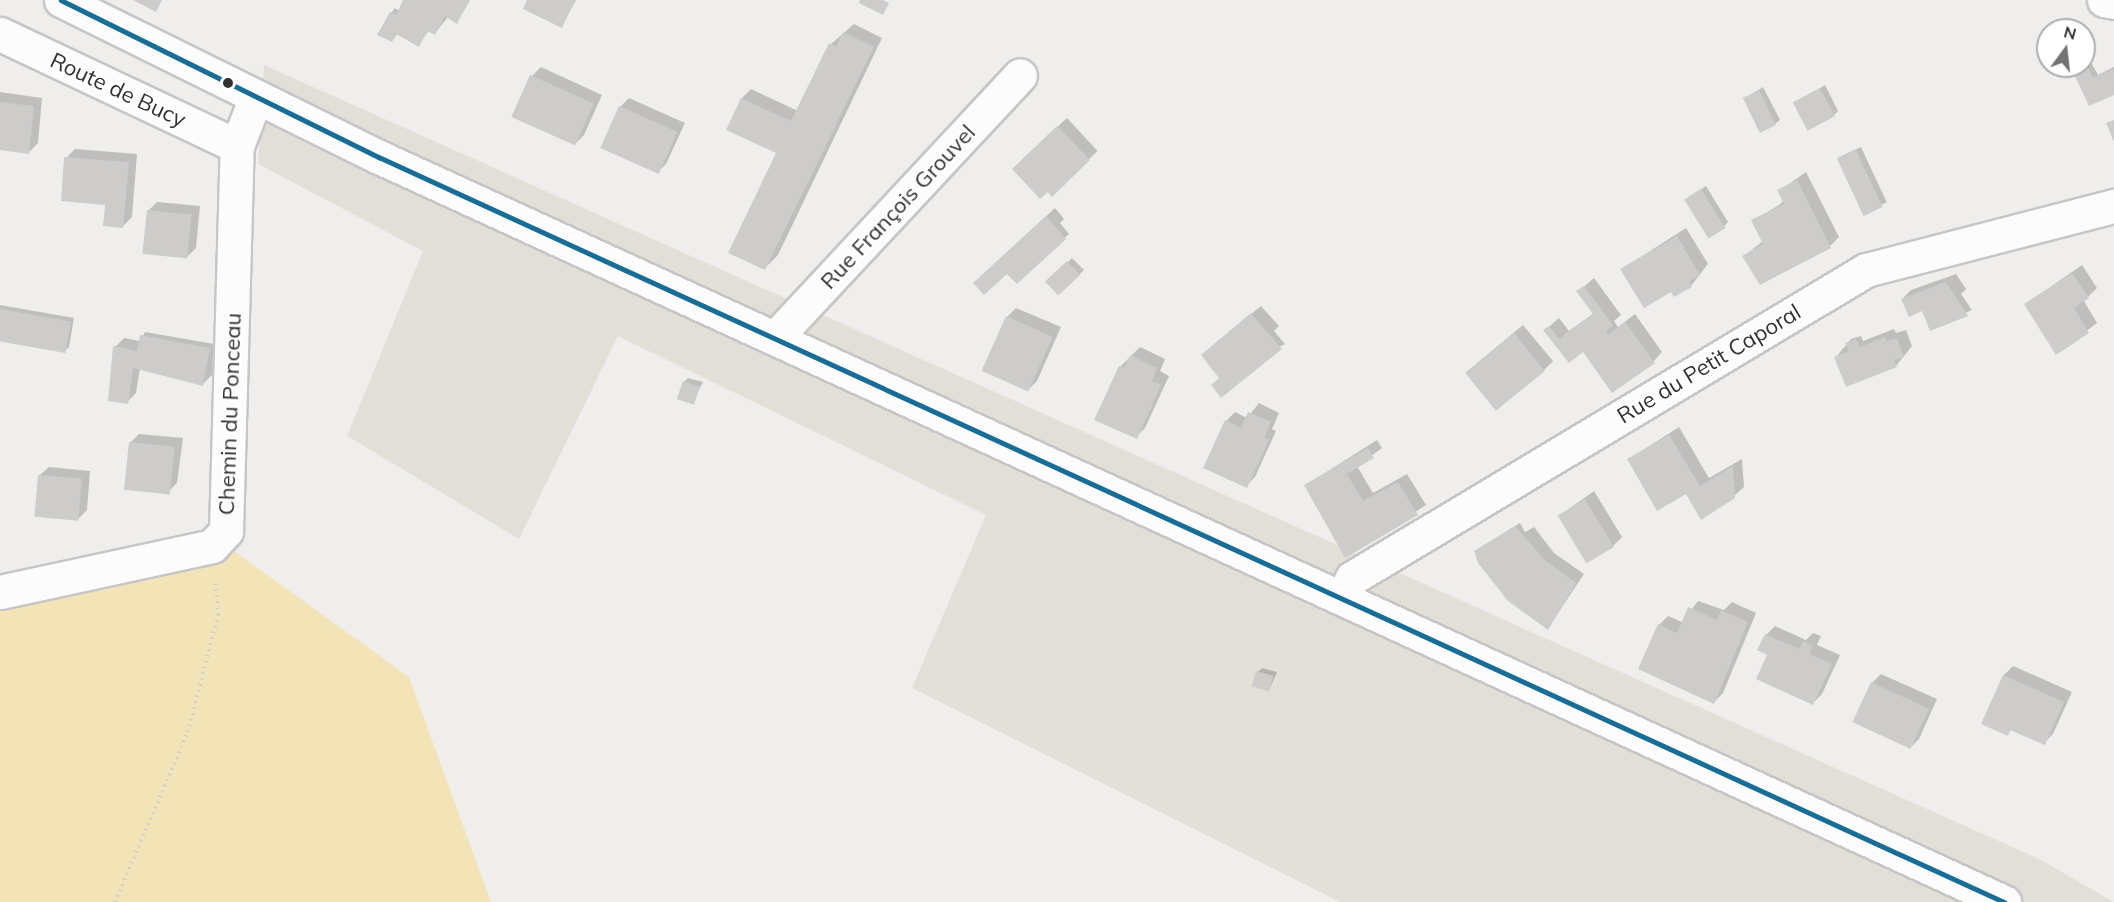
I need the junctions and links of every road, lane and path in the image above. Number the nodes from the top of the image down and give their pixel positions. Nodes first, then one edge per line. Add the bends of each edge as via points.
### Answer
1 (61, 0) edge
2 (2104, 0) edge
3 (2114, 2) edge
4 (0, 34) edge
5 (1020, 75) dead end
6 (255, 99) junction
7 (237, 146) junction
8 (2114, 206) edge
9 (774, 338) junction
10 (212, 546) junction
11 (0, 592) edge
12 (1342, 598) junction
13 (115, 902) edge
14 (2004, 902) edge

1 - 6 street
2 - 3 street
4 - 7 street, Route de Bucy
5 - 9 street, Rue François Grouvel
6 - 7 street, Chemin du Ponceau
6 - 9 street
7 - 10 street, Chemin du Ponceau via 226,531
8 - 12 street, Rue du Petit Caporal via 1866,270 1352,578
9 - 12 street
10 - 11 street, Chemin du Ponceau
10 - 13 path via 218,615 188,732
12 - 14 street

